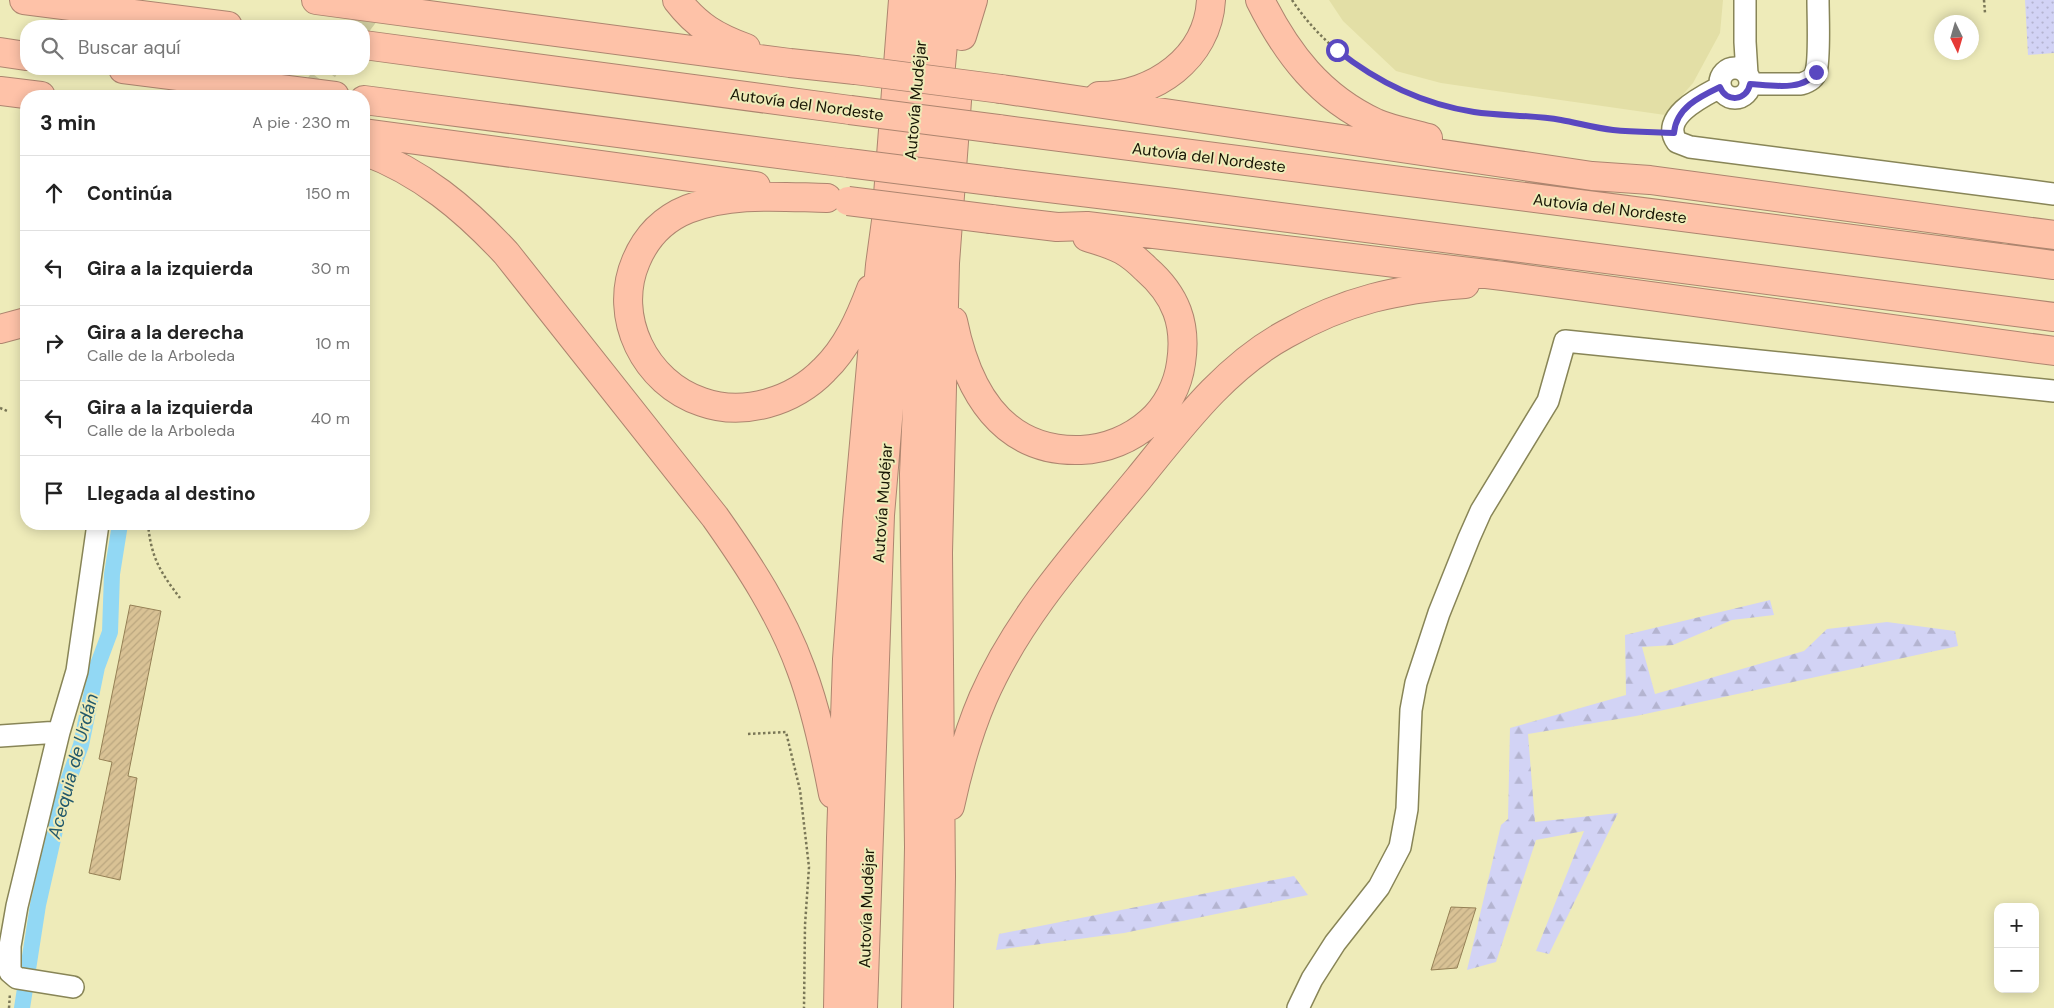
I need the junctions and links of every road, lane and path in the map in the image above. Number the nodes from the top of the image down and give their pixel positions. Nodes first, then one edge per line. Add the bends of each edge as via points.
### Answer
1 (24, 0) edge
2 (466, 0) edge
3 (677, 0) edge
4 (903, 0) edge
5 (923, 0) edge
6 (947, 0) edge
7 (966, 0) edge
8 (973, 0) edge
9 (1211, 0) edge
10 (1260, 0) edge
11 (1292, 0) edge
12 (1745, 0) edge
13 (1818, 0) edge
14 (1984, 0) edge
15 (323, 1) edge
16 (1985, 13) dead end
17 (181, 20) edge
18 (962, 36) junction
19 (1744, 42) junction
20 (370, 45) edge
21 (0, 52) edge
22 (20, 55) edge
23 (790, 63) junction
24 (170, 75) edge
25 (1723, 79) junction
26 (1749, 79) junction
27 (288, 90) edge
28 (0, 91) edge
29 (20, 93) edge
30 (1035, 95) junction
31 (370, 101) edge
32 (0, 104) edge
33 (20, 110) edge
34 (1674, 133) junction
35 (370, 134) edge
36 (370, 153) edge
37 (1650, 180) junction
38 (2054, 194) edge
39 (838, 200) junction
40 (1057, 227) junction
41 (2054, 235) edge
42 (945, 263) junction
43 (880, 265) junction
44 (2054, 265) edge
45 (1604, 291) junction
46 (2054, 317) edge
47 (20, 324) edge
48 (0, 329) edge
49 (2054, 351) edge
50 (2054, 391) edge
51 (0, 408) edge
52 (7, 411) dead end
53 (97, 530) edge
54 (149, 530) edge
55 (180, 598) dead end
56 (58, 732) junction
57 (748, 734) dead end
58 (0, 736) edge
59 (841, 838) junction
60 (942, 876) junction
61 (73, 987) dead end
62 (804, 1008) edge
63 (838, 1008) edge
64 (863, 1008) edge
65 (916, 1008) edge
66 (939, 1008) edge
67 (1298, 1008) edge

1 - 17 highway
2 - 15 highway via 414,5
3 - 23 highway via 706,30
4 - 43 highway
5 - 64 highway, Autovía Mudéjar via 880,515
6 - 65 highway, Autovía Mudéjar via 924,252 914,474 919,847
7 - 18 highway
8 - 18 highway
9 - 30 highway via 1208,22 1199,42 1168,77 1150,86 1105,96
10 - 37 highway via 1290,52 1321,88 1377,123 1450,145 1596,168
11 - 34 path via 1315,30 1361,70 1416,96 1473,112 1560,120 1613,130
12 - 19 street
13 - 26 street via 1814,76 1801,84
14 - 16 path
15 - 23 highway
18 - 42 highway
19 - 25 street
19 - 26 street
20 - 44 highway, Autovía del Nordeste, bridge
21 - 22 highway
23 - 30 highway, bridge
24 - 27 highway
25 - 26 street via 1725,95 1734,98 1744,95
25 - 34 street via 1684,109 1676,120
28 - 29 highway
30 - 37 highway via 1592,176
31 - 46 highway, bridge
32 - 33 highway
34 - 38 street via 1677,142 1690,147
35 - 39 highway via 659,172
36 - 59 highway via 426,181 481,226 506,253 743,556 767,597 801,669 826,758
37 - 41 highway
39 - 40 highway, bridge
39 - 43 highway via 749,196 724,199 688,209 658,227 640,252 630,281 628,313 644,357 662,379 702,402 726,407 751,406 788,396 824,370 840,351 862,314
40 - 42 highway via 1124,251 1163,285 1178,313 1183,349 1174,390 1151,422 1120,442 1084,450 1048,447 1020,436 995,416 973,385 964,365 950,308
40 - 45 highway via 1087,226
42 - 60 highway via 938,553
43 - 59 highway via 852,592
45 - 49 highway
45 - 60 highway via 1474,284 1390,293 1332,310 1285,334 1224,381 1192,412 1047,590 1013,641 983,697 968,738 950,806
47 - 48 highway
50 - 67 street via 1565,341 1548,402 1469,538 1416,683 1411,710 1407,809 1400,846 1378,887 1312,979
51 - 52 path
53 - 56 street via 76,671
54 - 55 path via 160,572
56 - 58 street
56 - 61 street via 14,922 10,966 12,976
57 - 62 path via 786,732 800,790 809,868
59 - 63 highway
60 - 66 highway

